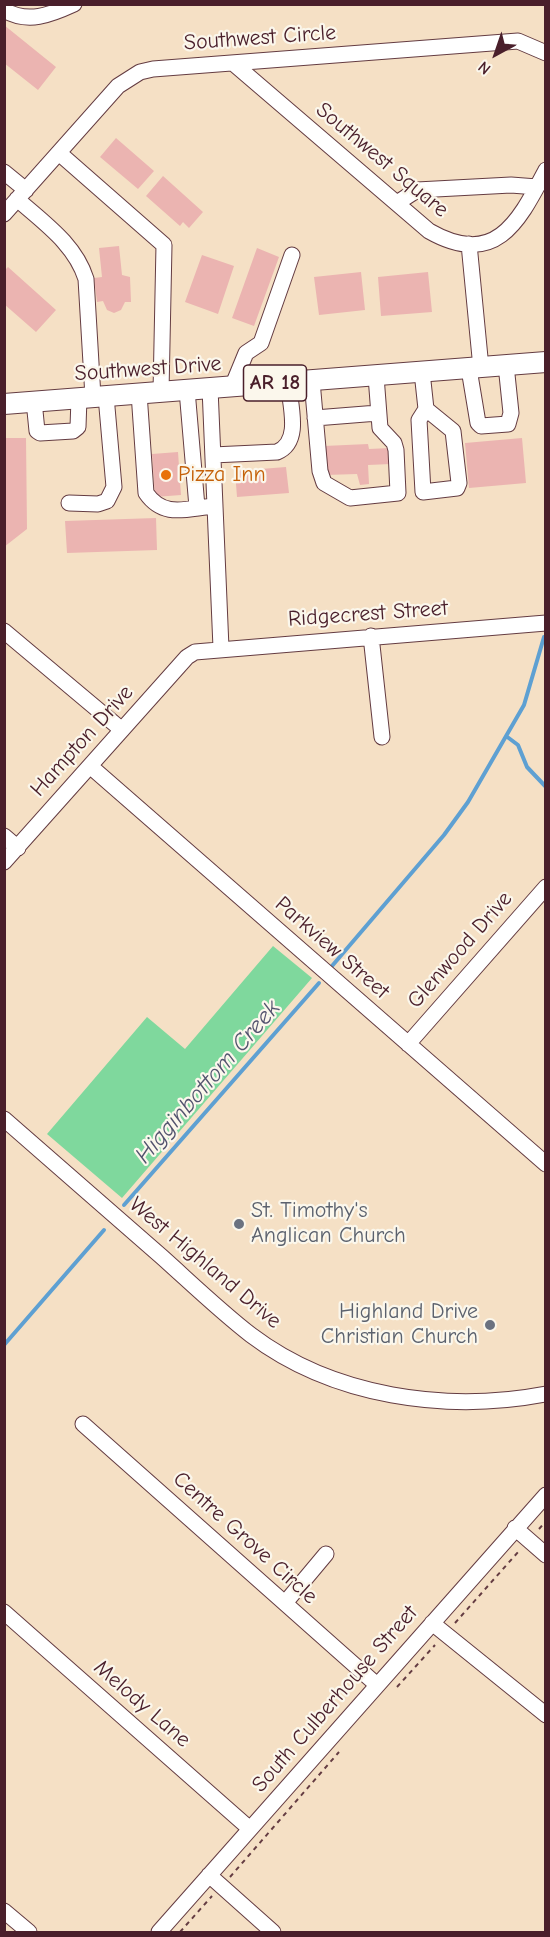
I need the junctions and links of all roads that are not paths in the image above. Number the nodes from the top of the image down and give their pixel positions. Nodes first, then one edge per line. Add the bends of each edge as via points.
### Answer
1 (74, 4) edge
2 (4, 10) edge
3 (546, 53) edge
4 (232, 63) junction
5 (59, 153) junction
6 (546, 170) edge
7 (4, 172) edge
8 (537, 187) junction
9 (22, 195) junction
10 (397, 203) junction
11 (4, 214) edge
12 (469, 244) junction
13 (292, 255) dead end
14 (546, 362) edge
15 (506, 365) junction
16 (475, 368) junction
17 (423, 372) junction
18 (375, 376) junction
19 (312, 381) junction
20 (288, 382) junction
21 (232, 387) junction
22 (210, 388) junction
23 (187, 390) junction
24 (161, 392) junction
25 (139, 393) junction
26 (93, 397) junction
27 (34, 401) junction
28 (4, 404) edge
29 (426, 409) junction
30 (378, 413) junction
31 (315, 418) junction
32 (213, 455) junction
33 (423, 492) junction
34 (398, 494) junction
35 (69, 503) dead end
36 (215, 506) junction
37 (197, 507) junction
38 (546, 623) edge
39 (4, 631) edge
40 (371, 636) junction
41 (221, 648) junction
42 (195, 652) joint
43 (122, 730) junction
44 (382, 737) dead end
45 (90, 766) junction
46 (4, 836) edge
47 (18, 848) junction
48 (4, 862) edge
49 (546, 886) edge
50 (408, 1044) junction
51 (4, 1119) edge
52 (546, 1164) edge
53 (546, 1394) edge
54 (83, 1424) dead end
55 (546, 1496) edge
56 (515, 1528) junction
57 (326, 1554) dead end
58 (546, 1555) edge
59 (285, 1603) junction
60 (4, 1612) edge
61 (432, 1623) junction
62 (377, 1685) junction
63 (546, 1715) edge
64 (250, 1829) junction
65 (209, 1875) junction
66 (4, 1911) edge
67 (29, 1932) edge
68 (159, 1932) edge
69 (273, 1932) edge

1 - 2 street via 49,15 17,17
3 - 4 street, Southwest Circle via 518,41
4 - 5 street, Southwest Circle via 140,72 118,86
4 - 10 street, Southwest Square
5 - 9 street, Southwest Circle
5 - 24 street via 164,245
6 - 8 street
7 - 9 street
8 - 10 street via 417,190
8 - 12 street via 511,229 487,242
9 - 11 street, Southwest Circle
9 - 26 street via 81,263 86,279
10 - 12 street, Southwest Square via 442,238
12 - 16 street
13 - 21 street via 261,343 246,353
14 - 15 main road, Southwest Drive / AR 18
15 - 16 main road, Southwest Drive / AR 18
15 - 16 street via 511,413 508,424 478,423
16 - 17 main road, Southwest Drive / AR 18
17 - 18 main road, Southwest Drive / AR 18
17 - 29 street
18 - 19 main road, Southwest Drive / AR 18
18 - 30 street
19 - 20 main road, Southwest Drive / AR 18
19 - 31 street
20 - 21 main road, Southwest Drive / AR 18
20 - 32 street via 292,432 291,442 284,449
21 - 22 main road, Southwest Drive / AR 18
22 - 23 main road, Southwest Drive / AR 18
22 - 32 street
23 - 24 main road, Southwest Drive / AR 18
23 - 37 street
24 - 25 main road, Southwest Drive / AR 18
25 - 26 main road, Southwest Drive / AR 18
25 - 37 street via 146,493 163,510
26 - 27 main road, Southwest Drive / AR 18
26 - 27 street via 73,431 40,433 36,428
26 - 35 street via 114,487 107,501
27 - 28 main road, Southwest Drive / AR 18
29 - 33 street via 419,420
29 - 33 street via 453,431 459,483 457,488
30 - 31 street
30 - 34 street via 380,428 396,450
31 - 34 street via 324,483 350,498
32 - 36 street
33 - 34 street
36 - 37 street
36 - 41 street
38 - 40 street, Ridgecrest Street
39 - 43 street
40 - 41 street, Ridgecrest Street
40 - 44 street
41 - 42 street, Ridgecrest Street
42 - 43 street, Hampton Drive
43 - 45 street, Hampton Drive
45 - 47 street, Hampton Drive
45 - 50 street, Parkview Street
46 - 47 street
47 - 48 street, Hampton Drive
49 - 50 street, Glenwood Drive
50 - 52 street, Parkview Street
51 - 53 street, West Highland Drive via 251,1335 304,1366 361,1388 422,1399 455,1402
54 - 59 street, Centre Grove Circle
55 - 56 street, South Culberhouse Street
56 - 58 street
56 - 61 street, South Culberhouse Street
57 - 59 street
59 - 62 street, Centre Grove Circle
60 - 64 street, Melody Lane
61 - 62 street, South Culberhouse Street
61 - 63 street
62 - 64 street, South Culberhouse Street
64 - 65 street, South Culberhouse Street
65 - 68 street, South Culberhouse Street
65 - 69 street
66 - 67 street

